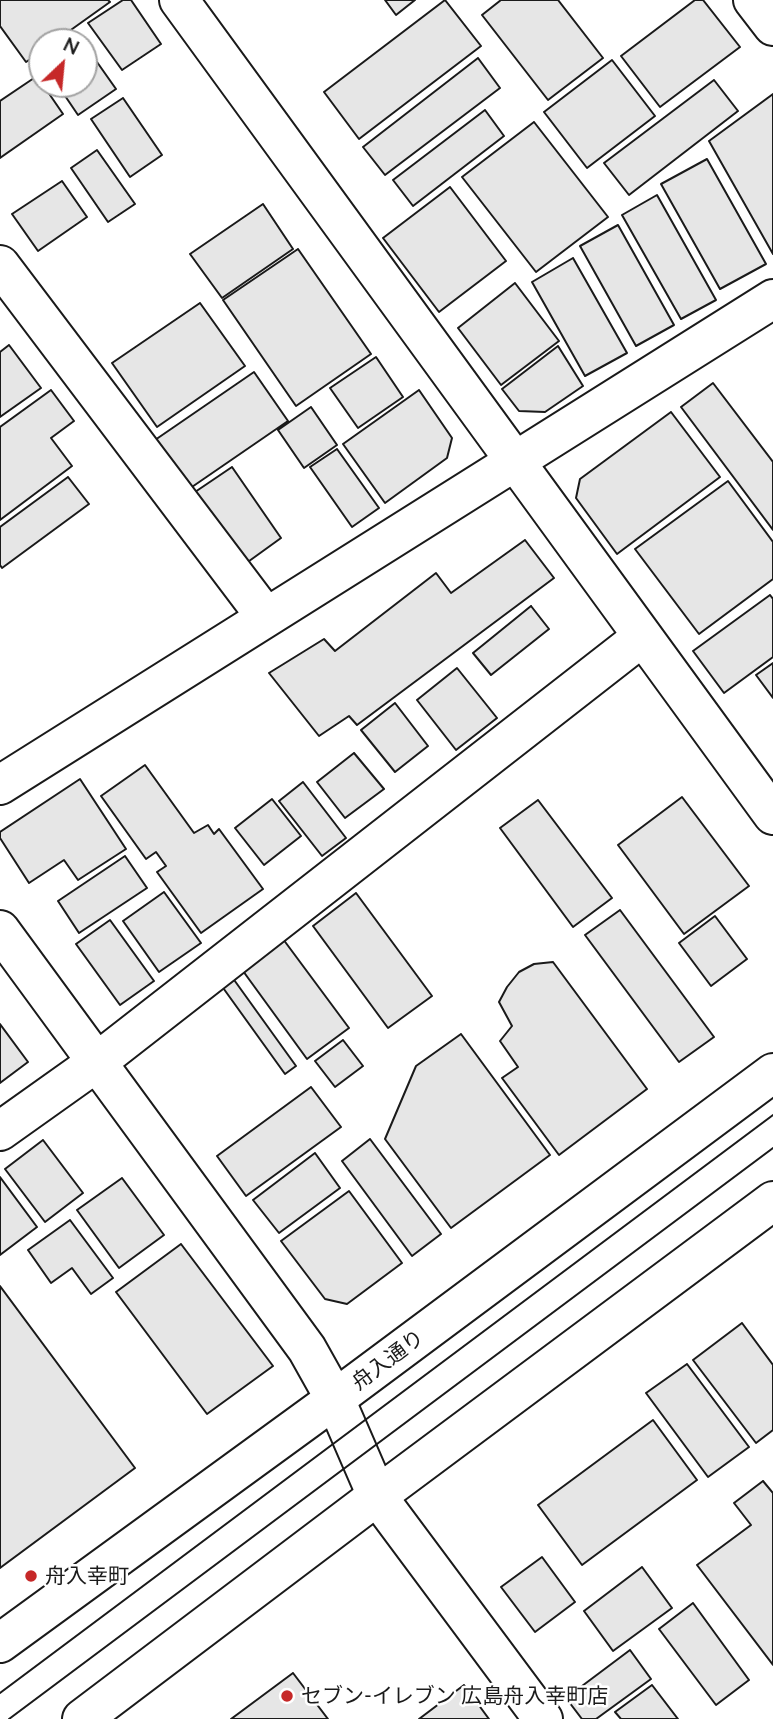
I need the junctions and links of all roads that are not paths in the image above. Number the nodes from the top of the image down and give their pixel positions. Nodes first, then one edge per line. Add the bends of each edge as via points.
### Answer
1 (179, 0) edge
2 (753, 0) edge
3 (773, 26) edge
4 (0, 265) edge
5 (773, 299) edge
6 (516, 461) junction
7 (266, 617) junction
8 (642, 637) junction
9 (0, 785) edge
10 (773, 815) edge
11 (0, 930) edge
12 (97, 1062) junction
13 (773, 1073) edge
14 (0, 1131) edge
15 (773, 1201) edge
16 (335, 1399) junction
17 (377, 1496) junction
18 (0, 1643) edge
19 (82, 1719) edge
20 (543, 1719) edge

1 - 6 street
2 - 3 street
4 - 7 street
5 - 6 street
6 - 7 street
6 - 8 street
7 - 9 street
8 - 10 street
8 - 12 street
11 - 12 street
12 - 14 street
12 - 16 street via 307,1349
13 - 16 street, 舟入通り
15 - 17 street
16 - 17 street
16 - 18 street, 舟入通り
17 - 19 street
17 - 20 street

